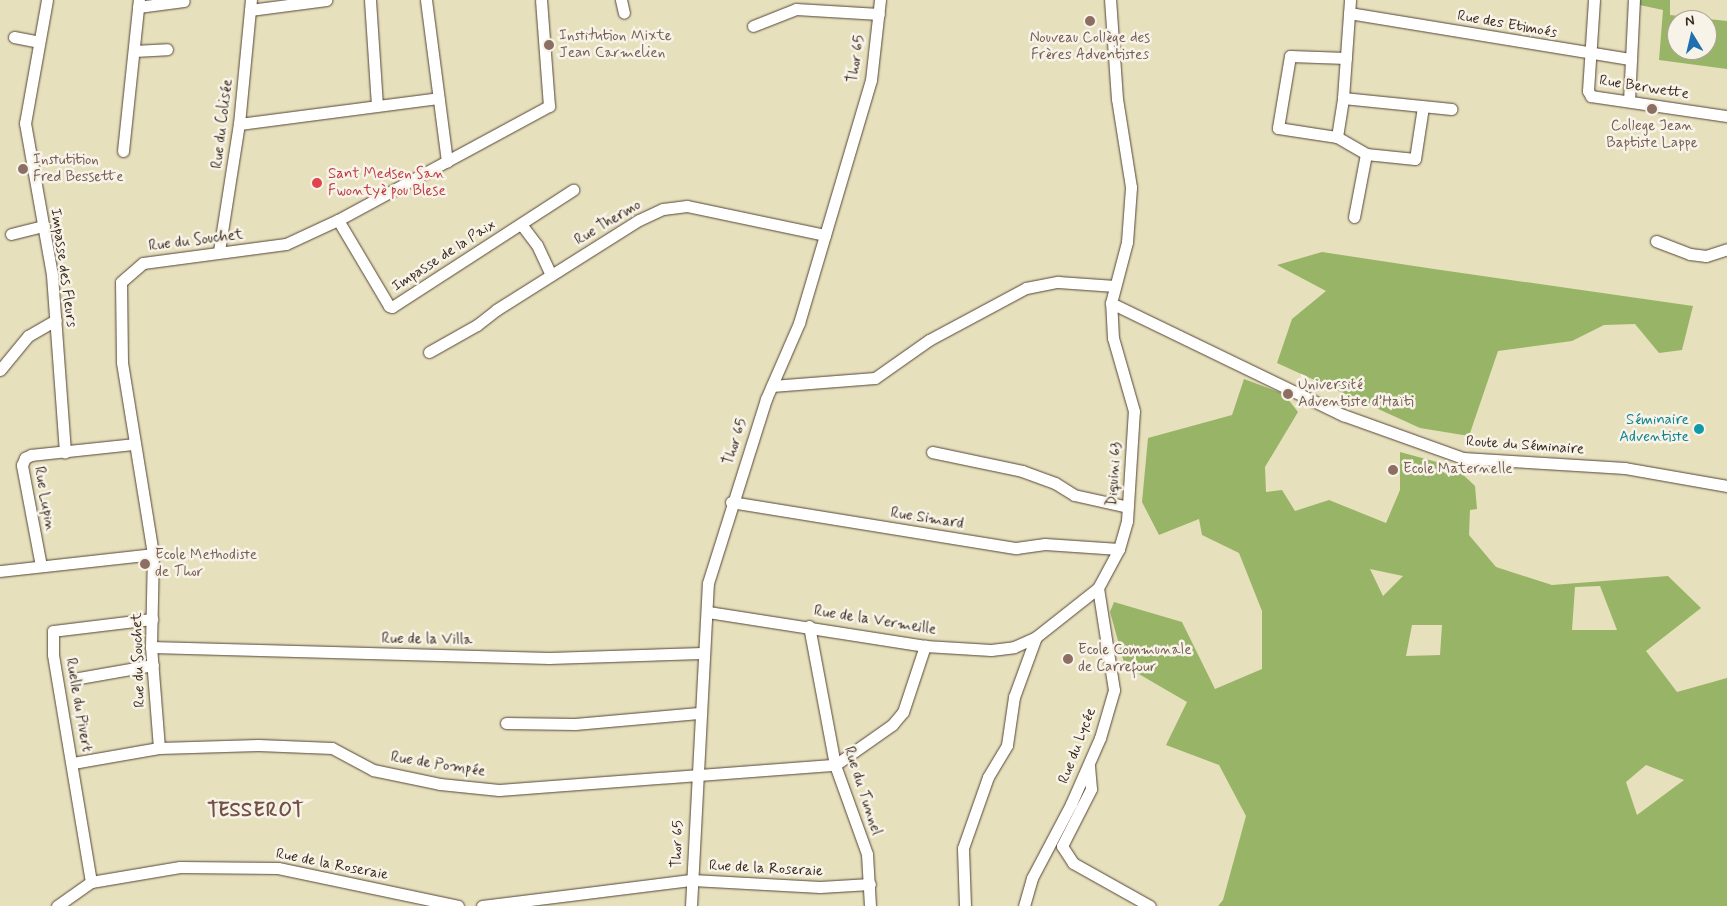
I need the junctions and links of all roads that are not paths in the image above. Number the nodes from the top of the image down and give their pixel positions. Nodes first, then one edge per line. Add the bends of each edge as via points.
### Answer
1 (47, 0) edge
2 (326, 0) edge
3 (370, 0) edge
4 (426, 0) edge
5 (541, 0) edge
6 (621, 0) edge
7 (880, 0) edge
8 (1110, 0) edge
9 (1350, 0) edge
10 (1594, 0) edge
11 (1634, 0) edge
12 (184, 2) dead end
13 (139, 4) edge
14 (251, 5) edge
15 (1349, 13) junction
16 (624, 14) dead end
17 (879, 14) junction
18 (753, 26) dead end
19 (14, 37) dead end
20 (39, 42) junction
21 (167, 49) dead end
22 (134, 51) junction
23 (1591, 54) junction
24 (1346, 58) junction
25 (1631, 59) junction
26 (438, 98) junction
27 (1343, 98) junction
28 (1629, 101) junction
29 (377, 105) junction
30 (1423, 107) junction
31 (1451, 109) dead end
32 (1727, 116) edge
33 (239, 124) junction
34 (1337, 137) junction
35 (123, 151) dead end
36 (1366, 154) junction
37 (447, 162) junction
38 (573, 190) dead end
39 (1354, 217) dead end
40 (338, 220) junction
41 (521, 224) junction
42 (44, 226) junction
43 (11, 234) dead end
44 (825, 235) junction
45 (1656, 241) dead end
46 (1727, 249) edge
47 (219, 251) junction
48 (551, 275) junction
49 (1115, 286) junction
50 (1111, 303) junction
51 (56, 320) junction
52 (429, 352) dead end
53 (0, 370) edge
54 (772, 386) junction
55 (134, 444) junction
56 (932, 452) dead end
57 (65, 453) junction
58 (1727, 486) edge
59 (731, 502) junction
60 (1128, 507) junction
61 (1119, 549) junction
62 (153, 554) junction
63 (41, 566) junction
64 (0, 571) edge
65 (1098, 588) junction
66 (708, 612) junction
67 (152, 619) junction
68 (810, 626) junction
69 (1036, 637) junction
70 (925, 646) junction
71 (151, 648) junction
72 (702, 653) junction
73 (153, 665) junction
74 (79, 678) dead end
75 (699, 713) junction
76 (506, 722) dead end
77 (159, 748) junction
78 (73, 763) junction
79 (1089, 764) junction
80 (835, 765) junction
81 (696, 773) junction
82 (692, 880) junction
83 (92, 882) junction
84 (870, 884) junction
85 (57, 906) edge
86 (458, 906) edge
87 (482, 906) edge
88 (691, 906) edge
89 (870, 906) edge
90 (964, 906) edge
91 (1024, 906) edge
92 (1150, 906) edge

1 - 20 street, Impasse des Fleurs
2 - 14 street
3 - 29 street
4 - 26 street
5 - 37 street, Rue du Souchet via 550,104
6 - 16 street
7 - 17 street, Thor 65
8 - 49 street, Diquini 63 via 1117,99 1131,187 1127,242
9 - 15 street
10 - 23 street, Rue Berwette
11 - 25 street
12 - 13 street
13 - 22 street
14 - 33 street, Rue du Colisée
15 - 23 street, Rue des Etimoés
15 - 24 street
17 - 18 street via 796,9
17 - 44 street, Thor 65 via 871,80
19 - 20 street
20 - 42 street, Impasse des Fleurs via 25,123
21 - 22 street
22 - 35 street
23 - 25 street, Rue des Etimoés
23 - 28 street, Rue Berwette via 1589,93
24 - 27 street
24 - 34 street via 1290,56 1277,125 1281,129
25 - 28 street
26 - 29 street
26 - 37 street
27 - 30 street
27 - 34 street
28 - 32 street, Rue Berwette
29 - 33 street
30 - 31 street
30 - 36 street via 1415,159
33 - 47 street, Rue du Colisée
34 - 36 street
36 - 39 street
37 - 40 street, Rue du Souchet
38 - 41 street, Impasse de la Paix
40 - 41 street, Impasse de la Paix via 388,306 392,307
40 - 47 street, Rue du Souchet via 286,244 236,252
41 - 48 street via 537,245
42 - 43 street
42 - 51 street, Impasse des Fleurs
44 - 48 street, Rue Thermo via 687,206 663,209 639,220
44 - 54 street, Thor 65 via 799,323
45 - 46 street via 1690,254 1706,256
47 - 55 street, Rue du Souchet via 143,263 121,282 122,362
48 - 52 street, Rue Thermo via 477,325
49 - 50 street, Diquini 63
49 - 54 street via 1058,282 1026,288 929,340 875,378
50 - 58 street, Route du Séminaire via 1343,414 1463,458 1625,468
50 - 60 street, Diquini 63 via 1113,338 1134,411
51 - 53 street via 28,336
51 - 57 street, Impasse des Fleurs
54 - 59 street, Thor 65
55 - 57 street, Rue Lupin
55 - 62 street, Rue du Souchet
56 - 60 street via 1022,471 1055,482 1074,496
57 - 63 street, Rue Lupin via 30,455 22,465
59 - 61 street, Rue Simard via 1016,548 1045,544
59 - 66 street, Thor 65 via 708,583
60 - 61 street, Diquini 63
61 - 65 street, Diquini 63
62 - 63 street
62 - 67 street, Rue du Souchet
63 - 64 street
65 - 69 street, Diquini 63
65 - 79 street, Rue du Lycée via 1114,690
66 - 68 street, Rue de la Vermeille
66 - 72 street, Thor 65
67 - 71 street, Rue du Souchet
67 - 78 street, Ruelle du Pivert via 53,631 53,654
68 - 70 street, Rue de la Vermeille
68 - 80 street, Rue du Tunnel
69 - 70 street, Rue de la Vermeille via 1014,647 990,650
69 - 90 street via 1014,697 1007,745 988,777 963,848
70 - 80 street via 903,712 892,725
71 - 72 street, Rue de la Villa via 549,658
71 - 73 street, Rue du Souchet
72 - 75 street, Thor 65
73 - 74 street
73 - 77 street, Rue du Souchet
75 - 76 street via 575,724
75 - 81 street, Thor 65
77 - 78 street, Rue de Pompée
77 - 81 street, Rue de Pompée via 258,745 332,748 373,770 440,784 499,790
78 - 83 street, Ruelle du Pivert
79 - 91 street, Rue du Lycée via 1032,878
79 - 92 street via 1092,789 1062,846 1073,863
80 - 81 street, Rue de Pompée
80 - 84 street, Rue du Tunnel via 867,854
81 - 82 street, Thor 65
82 - 84 street, Rue de la Roseraie via 820,887
82 - 87 street, Rue de la Roseraie
82 - 88 street, Thor 65
83 - 85 street, Rue de la Roseraie
83 - 86 street, Rue de la Roseraie via 180,867 278,868
84 - 89 street, Rue du Tunnel

